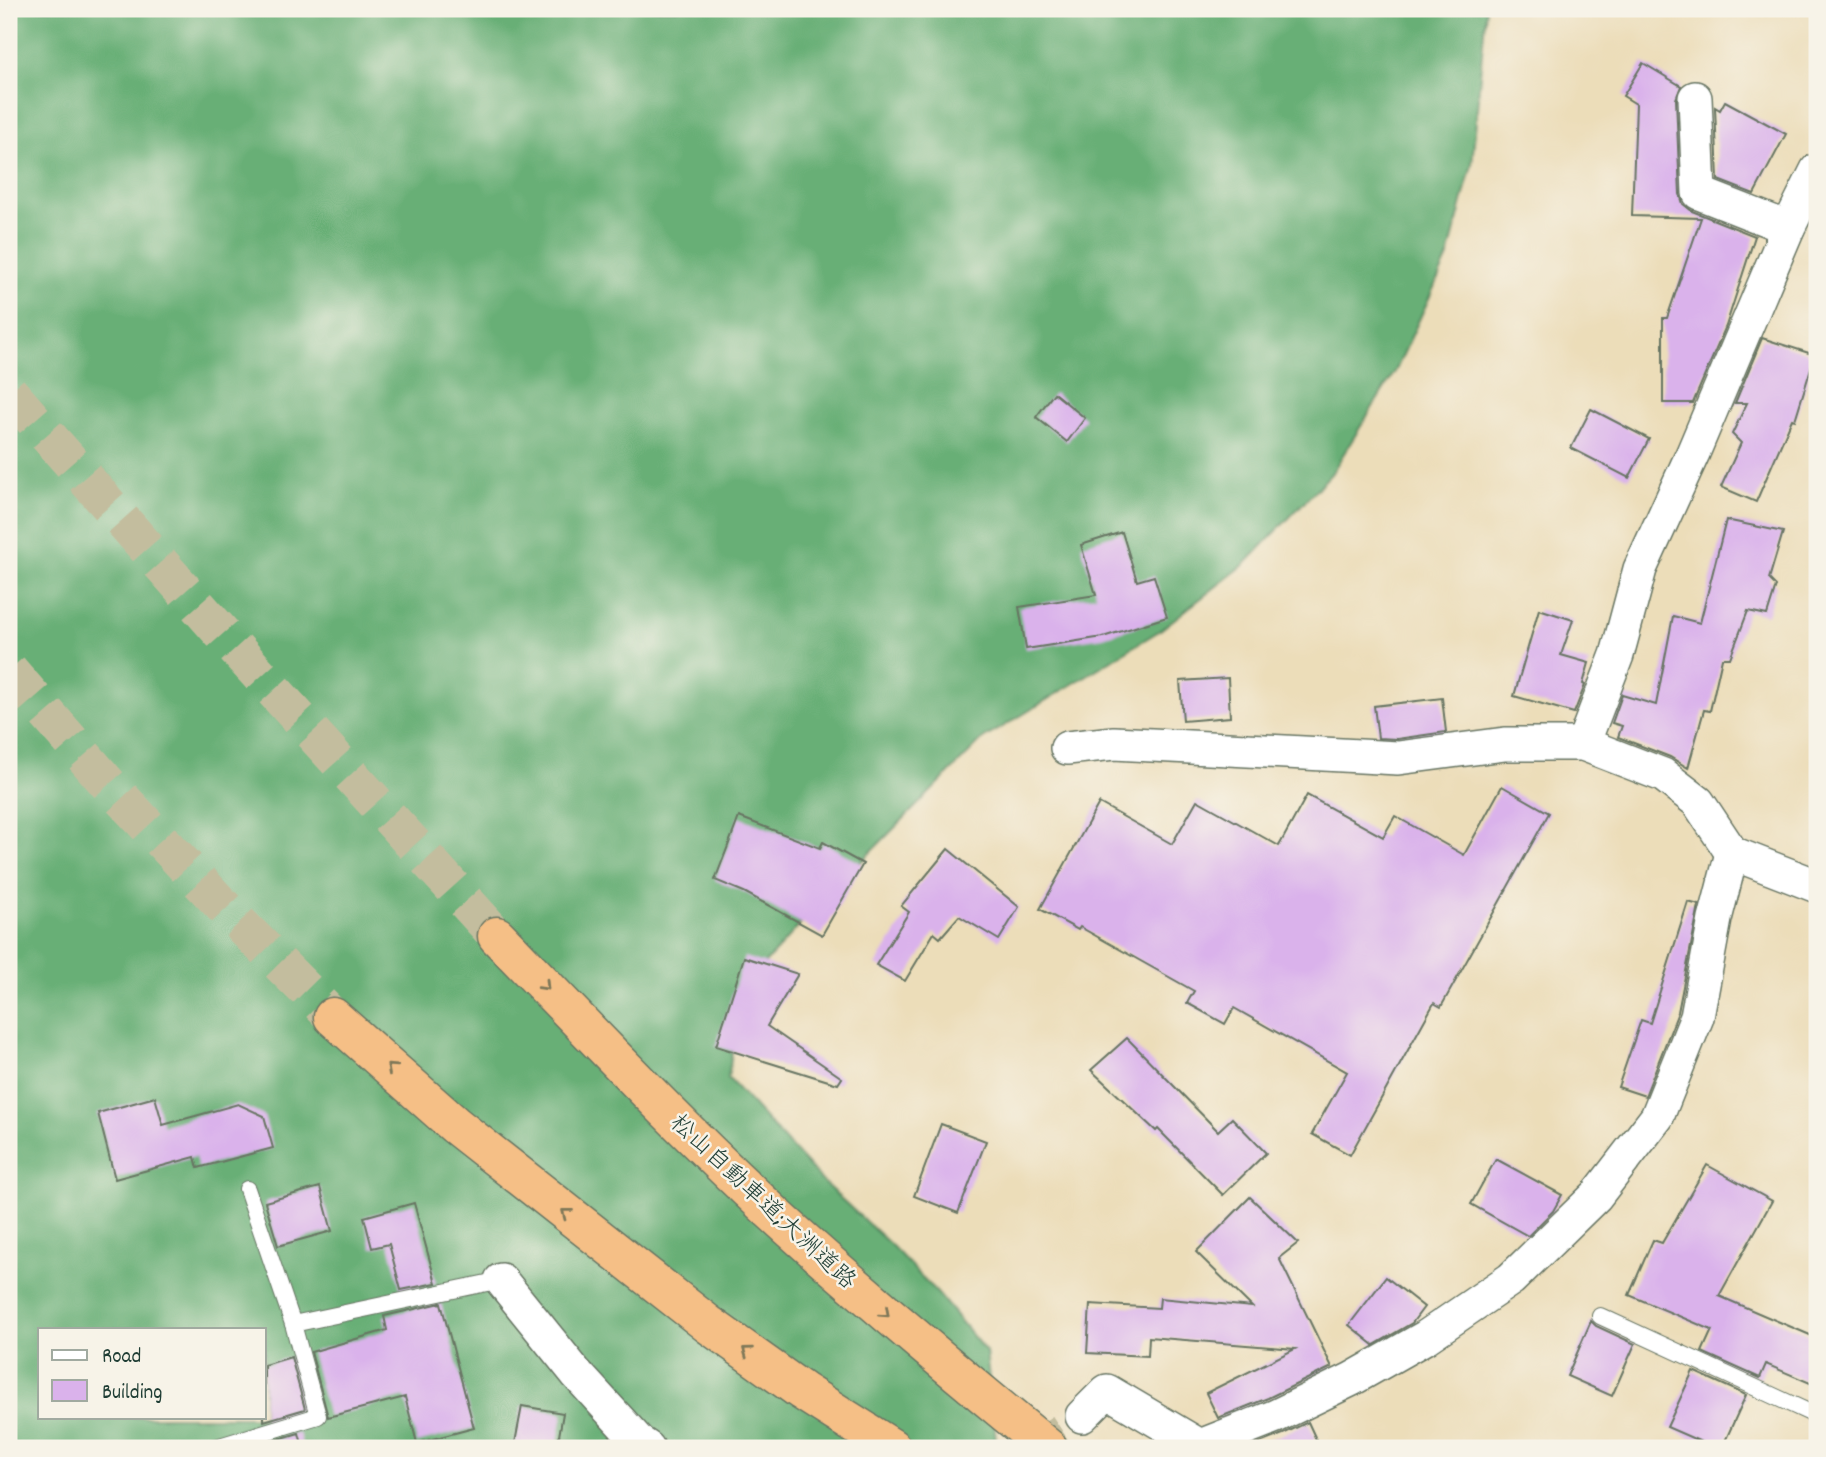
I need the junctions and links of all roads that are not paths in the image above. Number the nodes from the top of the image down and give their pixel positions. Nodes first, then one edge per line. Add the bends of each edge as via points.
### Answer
1 (1695, 98) dead end
2 (1817, 170) edge
3 (1788, 228) junction
4 (1583, 744) junction
5 (1067, 748) dead end
6 (1732, 853) junction
7 (1817, 886) edge
8 (497, 936) tunnel mouth
9 (334, 1017) tunnel mouth
10 (247, 1189) dead end
11 (501, 1280) joint
12 (1600, 1316) dead end
13 (293, 1324) junction
14 (972, 1386) junction
15 (802, 1391) junction
16 (1817, 1416) edge
17 (1078, 1432) edge
18 (1202, 1447) edge
19 (213, 1448) edge
20 (648, 1448) edge
21 (868, 1448) edge
22 (892, 1448) edge
23 (1048, 1448) edge

1 - 3 street via 1699,193
2 - 3 street
3 - 4 street via 1640,569 1616,655
4 - 5 street via 1504,744 1398,758 1114,743
4 - 6 street via 1662,775 1698,802
6 - 7 street
6 - 18 street via 1697,1017 1657,1117 1596,1196 1511,1279 1426,1337 1352,1380
8 -> 14 highway, 松山自動車道;大洲道路 via 772,1212
15 -> 9 highway via 476,1142
10 - 13 lane
11 - 13 lane
11 - 20 street via 576,1373
12 - 16 lane
13 - 19 lane via 318,1416
14 - 17 highway
14 - 23 highway, 松山自動車道;大洲道路
15 - 21 highway
15 - 22 highway
17 - 18 street via 1107,1391

